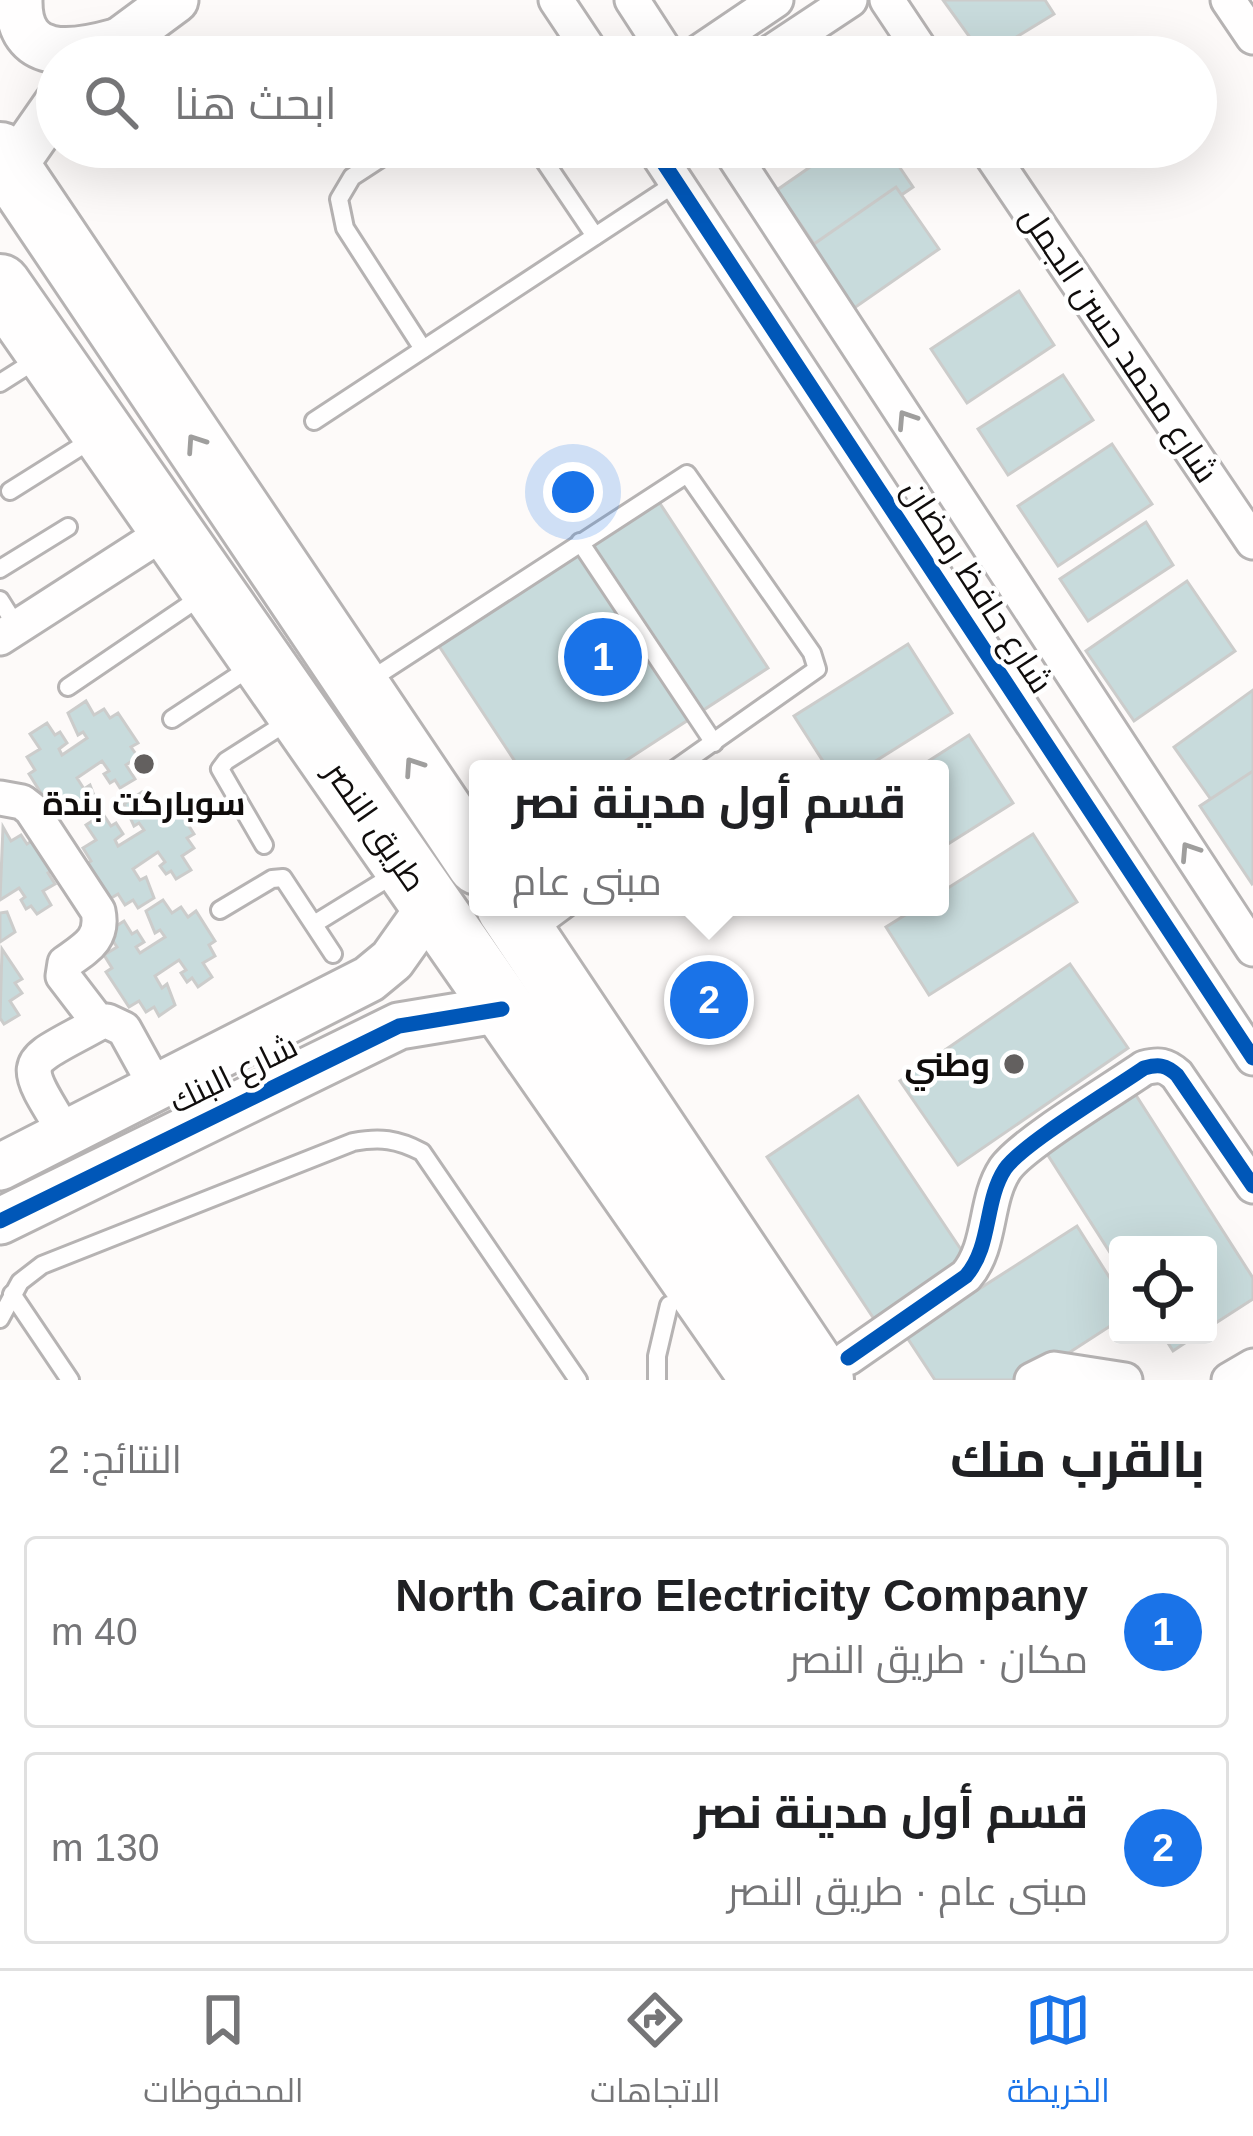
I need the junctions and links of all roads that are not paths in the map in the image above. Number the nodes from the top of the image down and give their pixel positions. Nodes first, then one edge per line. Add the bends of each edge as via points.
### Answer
1 (19, 0) edge
2 (175, 0) edge
3 (556, 0) edge
4 (632, 0) edge
5 (776, 0) edge
6 (850, 0) edge
7 (887, 0) edge
8 (1228, 0) edge
9 (126, 36) edge
10 (579, 36) edge
11 (655, 36) edge
12 (723, 36) edge
13 (796, 36) edge
14 (911, 36) edge
15 (1253, 38) edge
16 (36, 42) edge
17 (36, 127) edge
18 (6, 161) edge
19 (366, 168) edge
20 (549, 168) edge
21 (666, 168) edge
22 (742, 168) edge
23 (1000, 168) edge
24 (676, 183) junction
25 (595, 236) junction
26 (0, 285) edge
27 (423, 349) junction
28 (23, 368) edge
29 (314, 421) dead end
30 (102, 434) junction
31 (10, 491) dead end
32 (68, 527) dead end
33 (168, 530) junction
34 (580, 542) junction
35 (1253, 542) edge
36 (0, 569) edge
37 (210, 590) junction
38 (6, 622) edge
39 (260, 661) junction
40 (68, 687) dead end
41 (359, 687) junction
42 (298, 715) junction
43 (172, 719) dead end
44 (714, 742) junction
45 (688, 760) edge
46 (0, 798) edge
47 (264, 845) dead end
48 (469, 851) edge
49 (417, 886) junction
50 (220, 910) dead end
51 (535, 917) edge
52 (314, 924) junction
53 (1253, 949) edge
54 (335, 975) junction
55 (505, 1013) junction
56 (99, 1023) junction
57 (362, 1044) junction
58 (1253, 1058) edge
59 (156, 1087) junction
60 (65, 1134) junction
61 (0, 1167) edge
62 (1253, 1186) edge
63 (0, 1221) edge
64 (12, 1294) junction
65 (668, 1305) junction
66 (0, 1319) edge
67 (1253, 1366) edge
68 (845, 1373) edge
69 (70, 1380) edge
70 (578, 1380) edge
71 (657, 1380) edge
72 (721, 1380) edge
73 (762, 1380) edge
74 (1032, 1380) edge
75 (1125, 1380) edge
76 (1228, 1380) edge

1 - 16 street
2 - 9 street
3 - 10 street
4 - 11 street
5 - 12 street
6 - 13 street
7 - 14 street
8 - 15 street
17 - 18 street
41 -> 18 highway, طريق النصر
19 - 27 lane via 339,199 345,228
20 - 25 lane
21 - 24 street, شارع حافظ رمضان
53 -> 22 street, شارع حافظ رمضان
23 - 35 street, شارع محمد حسن الجمل
24 - 25 lane
24 - 58 street, شارع حافظ رمضان
25 - 27 lane
26 - 28 highway, طريق النصر
27 - 29 lane
28 - 30 highway, طريق النصر
30 - 31 lane
30 - 33 highway, طريق النصر
32 - 36 lane
33 - 37 highway, طريق النصر
33 - 38 street
34 - 41 lane
34 - 44 lane
34 - 44 lane via 690,475 812,653 814,673
37 - 39 highway, طريق النصر
37 - 40 lane
39 - 42 highway, طريق النصر
39 - 43 lane
48 -> 41 highway, طريق النصر
42 - 47 lane via 220,770
42 - 49 highway, طريق النصر
44 - 45 lane
46 - 56 street via 31,809 98,910 98,935 65,963 63,976
49 - 52 lane
49 - 54 street, شارع البنك via 382,970
49 - 55 highway, طريق النصر
50 - 52 lane via 278,877
51 - 68 highway via 573,1005
52 - 54 lane
54 - 57 street via 369,1014
54 - 59 street, شارع البنك
55 - 57 street, شارع البنك via 419,1020
55 - 65 highway, طريق النصر via 508,1046 534,1109
55 - 73 highway
56 - 59 street via 124,1029
56 - 60 street via 33,1065 32,1079
57 - 63 street, شارع البنك
59 - 60 street, شارع البنك
60 - 61 street, شارع البنك
62 - 68 street via 1177,1075 1156,1064 1144,1068 1016,1157 999,1180 976,1264
64 - 66 lane
64 - 69 lane
64 - 70 lane via 41,1265 352,1142 400,1141 422,1152
65 - 71 lane
65 - 72 highway, طريق النصر
67 - 76 street
74 - 75 street via 1054,1369

